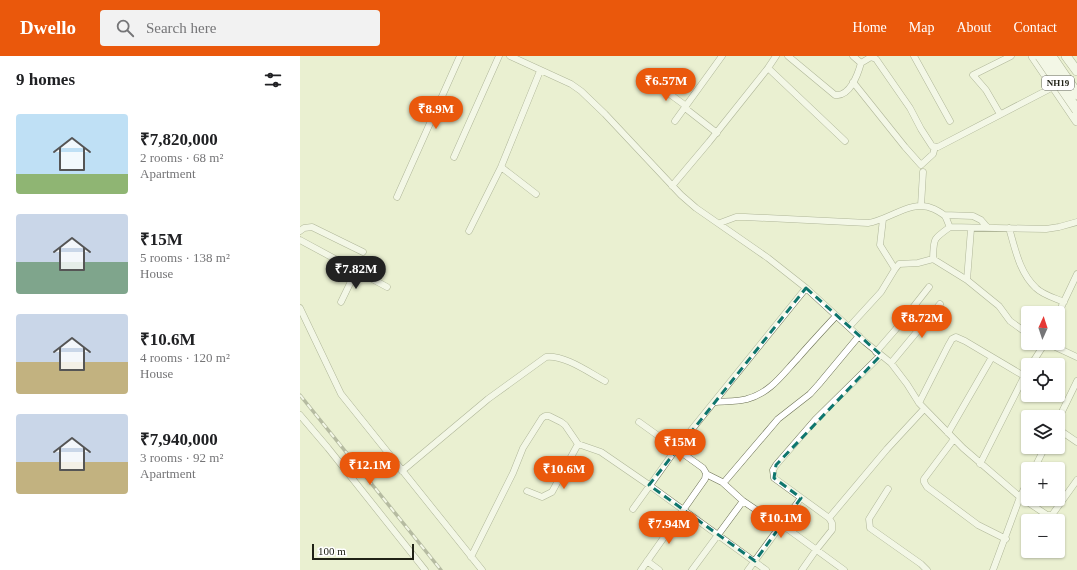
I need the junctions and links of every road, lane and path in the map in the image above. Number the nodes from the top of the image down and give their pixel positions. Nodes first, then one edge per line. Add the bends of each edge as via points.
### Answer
1 (460, 56) edge
2 (500, 56) edge
3 (510, 56) edge
4 (722, 56) edge
5 (776, 56) edge
6 (788, 56) edge
7 (853, 56) edge
8 (914, 56) edge
9 (1011, 56) edge
10 (1033, 56) edge
11 (1040, 56) edge
12 (1051, 56) edge
13 (1066, 56) edge
14 (861, 63) junction
15 (768, 68) junction
16 (540, 71) junction
17 (1077, 73) edge
18 (853, 82) junction
19 (656, 84) dead end
20 (1053, 87) junction
21 (1077, 94) edge
22 (685, 107) junction
23 (1077, 110) edge
24 (1000, 114) junction
25 (675, 121) dead end
26 (950, 121) dead end
27 (1077, 121) edge
28 (716, 133) junction
29 (845, 141) dead end
30 (934, 147) junction
31 (454, 157) dead end
32 (501, 167) junction
33 (923, 172) dead end
34 (672, 186) junction
35 (536, 194) dead end
36 (397, 197) dead end
37 (921, 206) junction
38 (944, 215) junction
39 (883, 219) junction
40 (720, 223) junction
41 (1077, 223) edge
42 (950, 227) junction
43 (987, 227) junction
44 (1009, 228) junction
45 (971, 229) junction
46 (300, 231) edge
47 (469, 231) dead end
48 (300, 240) edge
49 (363, 252) dead end
50 (933, 259) junction
51 (895, 269) junction
52 (356, 271) junction
53 (1077, 274) edge
54 (967, 280) junction
55 (929, 287) dead end
56 (387, 288) dead end
57 (806, 288) junction
58 (341, 302) dead end
59 (1064, 302) junction
60 (940, 304) dead end
61 (1062, 306) edge
62 (300, 308) edge
63 (836, 316) junction
64 (849, 327) junction
65 (1021, 329) edge
66 (859, 336) junction
67 (1062, 350) edge
68 (878, 353) junction
69 (992, 357) junction
70 (1077, 357) edge
71 (891, 363) junction
72 (1021, 374) edge
73 (605, 381) dead end
74 (1077, 381) edge
75 (1021, 382) edge
76 (714, 402) junction
77 (919, 403) junction
78 (924, 409) junction
79 (1063, 410) edge
80 (300, 416) edge
81 (640, 422) dead end
82 (948, 433) junction
83 (1065, 434) edge
84 (954, 439) junction
85 (1077, 442) edge
86 (578, 444) junction
87 (676, 449) junction
88 (980, 464) junction
89 (402, 471) junction
90 (706, 474) junction
91 (726, 480) dead end
92 (1077, 480) edge
93 (649, 485) junction
94 (888, 489) dead end
95 (527, 491) dead end
96 (1020, 497) junction
97 (801, 498) junction
98 (742, 500) junction
99 (633, 510) dead end
100 (684, 510) junction
101 (829, 518) junction
102 (780, 525) junction
103 (718, 535) junction
104 (1006, 539) junction
105 (816, 550) junction
106 (471, 557) junction
107 (647, 561) junction
108 (755, 561) junction
109 (426, 570) edge
110 (482, 570) edge
111 (641, 570) edge
112 (659, 570) edge
113 (692, 570) edge
114 (748, 570) edge
115 (766, 570) edge
116 (802, 570) edge
117 (844, 570) edge
118 (927, 570) edge
119 (994, 570) edge

1 - 36 street
2 - 31 street
3 - 16 street
4 - 22 street
5 - 15 street
6 - 18 street via 835,95 842,95
7 - 14 street
8 - 26 street
9 - 24 street via 973,76 986,90
10 - 20 main road
11 - 23 highway, NH19, bridge
12 - 21 highway, NH19, bridge
13 - 17 main road
14 - 18 street
14 - 30 street via 871,57 876,59
15 - 28 street
15 - 29 street
16 - 32 street
16 - 34 street via 581,91
17 - 20 street
18 - 30 street via 921,165 933,154
19 - 22 street
20 - 24 street
20 - 27 main road
22 - 25 street
22 - 28 street
24 - 30 street
28 - 34 street
32 - 35 street
32 - 47 street
33 - 37 street
34 - 40 street via 696,208
37 - 38 street via 932,208
37 - 39 street via 894,213
38 - 42 street
38 - 43 street via 973,216
39 - 40 street via 868,223 736,217
39 - 51 street via 880,245
40 - 57 street
41 - 44 street via 1046,229
42 - 45 street
42 - 50 street via 935,238
43 - 44 street
43 - 45 street
44 - 59 street via 1020,265 1035,287
45 - 54 street
46 - 49 street via 312,227
48 - 52 street
50 - 51 street via 899,264
50 - 54 street
51 - 64 street via 881,292
52 - 56 street
52 - 58 street
53 - 59 street
54 - 65 street via 999,306 1010,321
55 - 68 street
57 - 63 street
57 - 76 street
59 - 61 street
60 - 71 street
62 - 89 street via 341,394
63 - 64 street
63 - 76 street via 771,387 747,399
64 - 66 street
66 - 68 street
66 - 91 street via 819,384 778,419
67 - 70 street
68 - 71 street
68 - 97 street via 815,420 773,470 774,478
69 - 72 street
69 - 77 street via 965,341 956,337 952,339
69 - 82 street
71 - 77 street
73 - 89 street via 563,358 546,356 488,399
74 - 79 street
75 - 88 street
76 - 87 street
77 - 78 street
78 - 82 street
78 - 101 street via 887,448
80 - 109 street
81 - 87 street
82 - 84 street
83 - 85 street
84 - 88 street
84 - 104 street via 924,482 927,487 978,525
86 - 93 street via 601,452
86 - 95 street via 552,492 542,497
86 - 106 street via 561,422 549,416 542,418 523,448
87 - 90 street via 703,468
87 - 93 street
88 - 96 street
89 - 106 street
90 - 98 street via 722,482
90 - 100 street
92 - 96 street via 1052,515 1047,515
93 - 99 street
93 - 100 street
94 - 118 street via 869,519 870,528
96 - 104 street
97 - 101 street
97 - 102 street
98 - 102 street
98 - 103 street
100 - 103 street
100 - 107 street
101 - 105 street via 832,530
102 - 105 street
102 - 108 street
103 - 108 street
103 - 113 street
104 - 119 street
105 - 116 street
105 - 117 street
106 - 110 street
107 - 111 street
107 - 112 street
108 - 114 street
108 - 115 street

